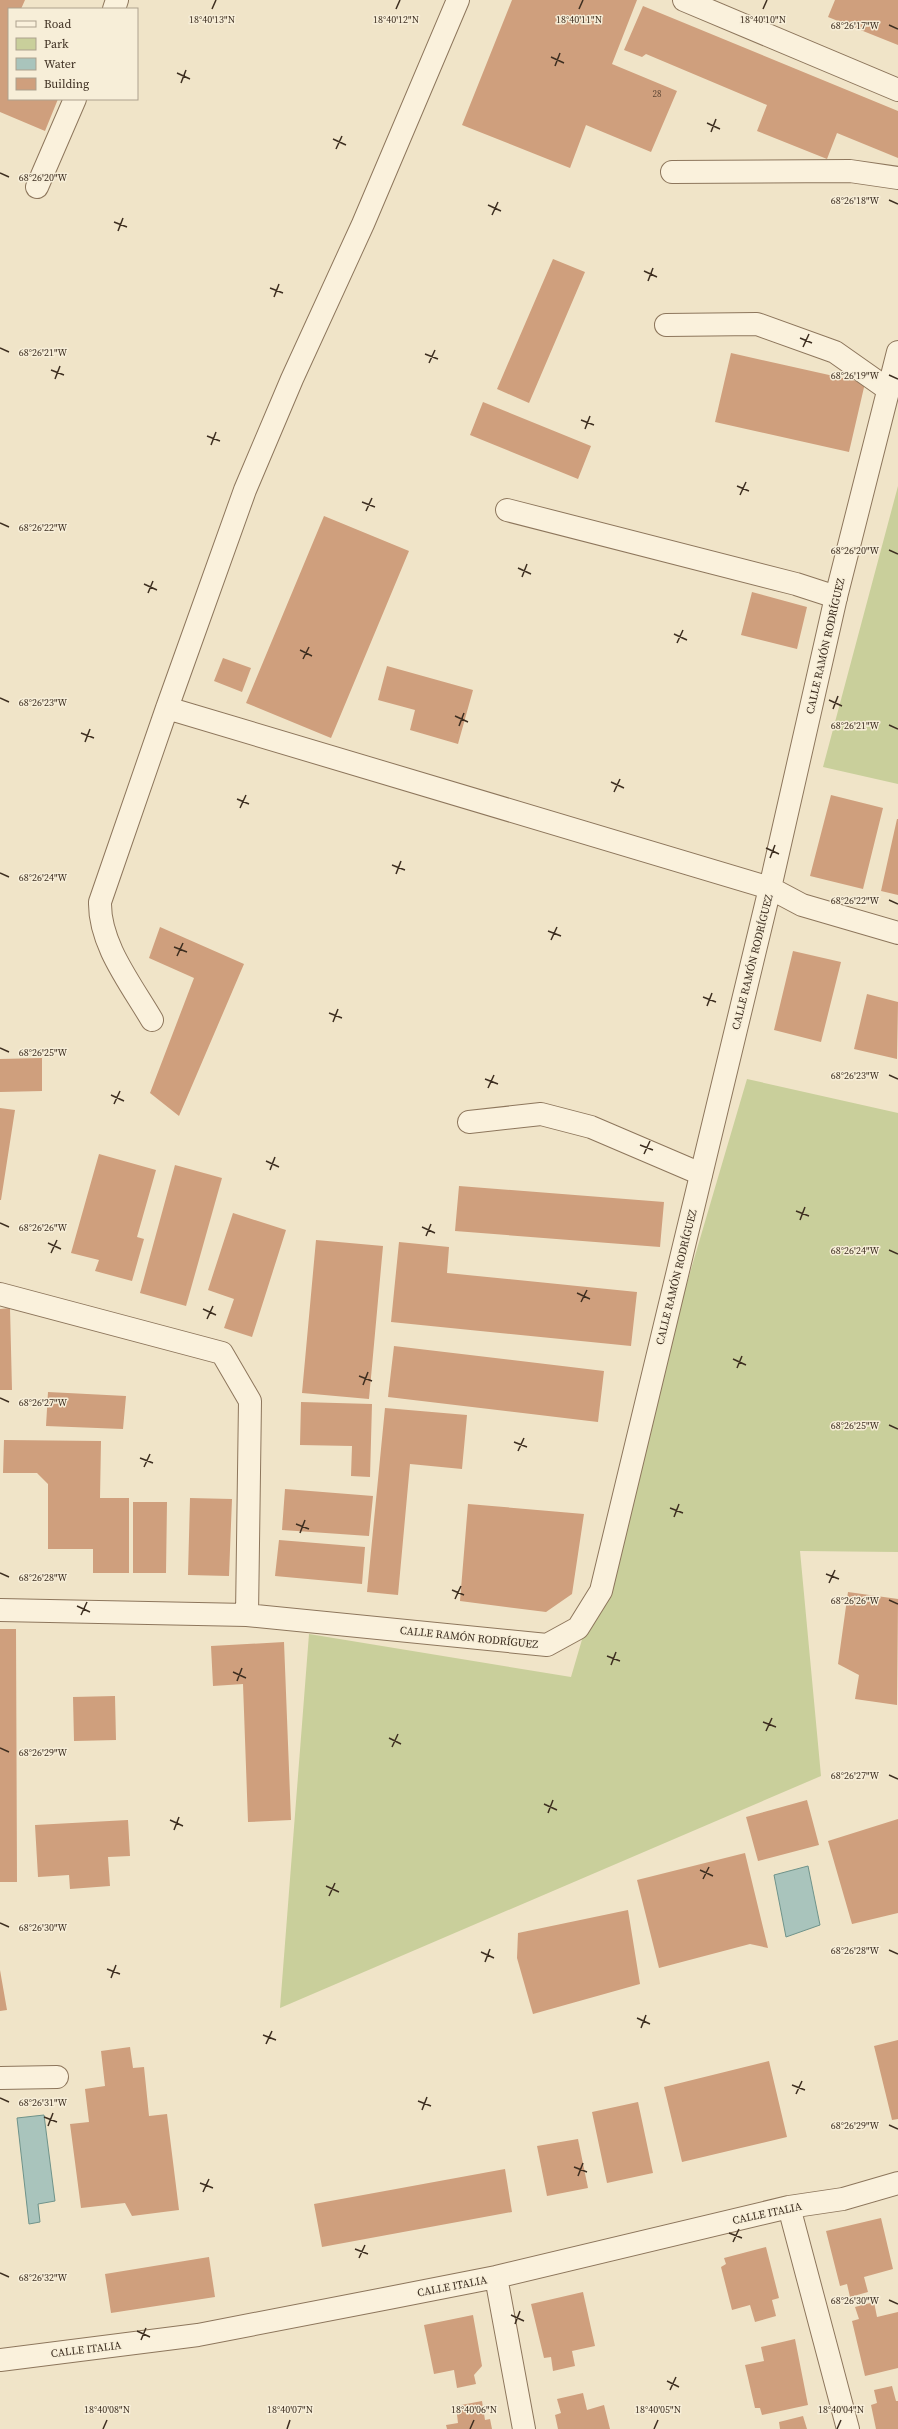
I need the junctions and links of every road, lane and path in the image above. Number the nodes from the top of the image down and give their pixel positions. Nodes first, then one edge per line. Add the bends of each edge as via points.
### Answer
1 (458, 0) edge
2 (684, 0) edge
3 (898, 90) edge
4 (75, 100) edge
5 (672, 172) dead end
6 (898, 178) edge
7 (37, 187) dead end
8 (666, 326) dead end
9 (898, 352) edge
10 (888, 390) junction
11 (507, 510) dead end
12 (836, 597) junction
13 (167, 708) junction
14 (770, 888) junction
15 (898, 933) edge
16 (152, 1020) dead end
17 (469, 1122) dead end
18 (701, 1174) junction
19 (0, 1294) edge
20 (0, 1610) edge
21 (247, 1615) junction
22 (57, 2077) dead end
23 (0, 2078) edge
24 (898, 2183) edge
25 (789, 2207) junction
26 (496, 2277) junction
27 (0, 2360) edge
28 (524, 2429) edge
29 (848, 2429) edge

1 - 13 street via 363,224 292,379 245,490
2 - 3 street
4 - 7 street
5 - 6 street via 850,170
8 - 10 street via 757,324 835,352
9 - 10 street, CALLE RAMÓN RODRÍGUEZ
10 - 12 street, CALLE RAMÓN RODRÍGUEZ
11 - 12 street via 796,584
12 - 14 street, CALLE RAMÓN RODRÍGUEZ
13 - 14 street
13 - 16 street via 100,902 100,919 105,935
14 - 15 street via 802,905
14 - 18 street, CALLE RAMÓN RODRÍGUEZ
17 - 18 street via 541,1114 591,1126
18 - 21 street, CALLE RAMÓN RODRÍGUEZ via 601,1591 578,1628 547,1645
19 - 21 street via 222,1353 250,1401
20 - 21 street, CALLE RAMÓN RODRÍGUEZ
22 - 23 street
24 - 25 street, CALLE ITALIA via 842,2198
25 - 26 street, CALLE ITALIA
25 - 29 street
26 - 27 street, CALLE ITALIA via 198,2335
26 - 28 street

